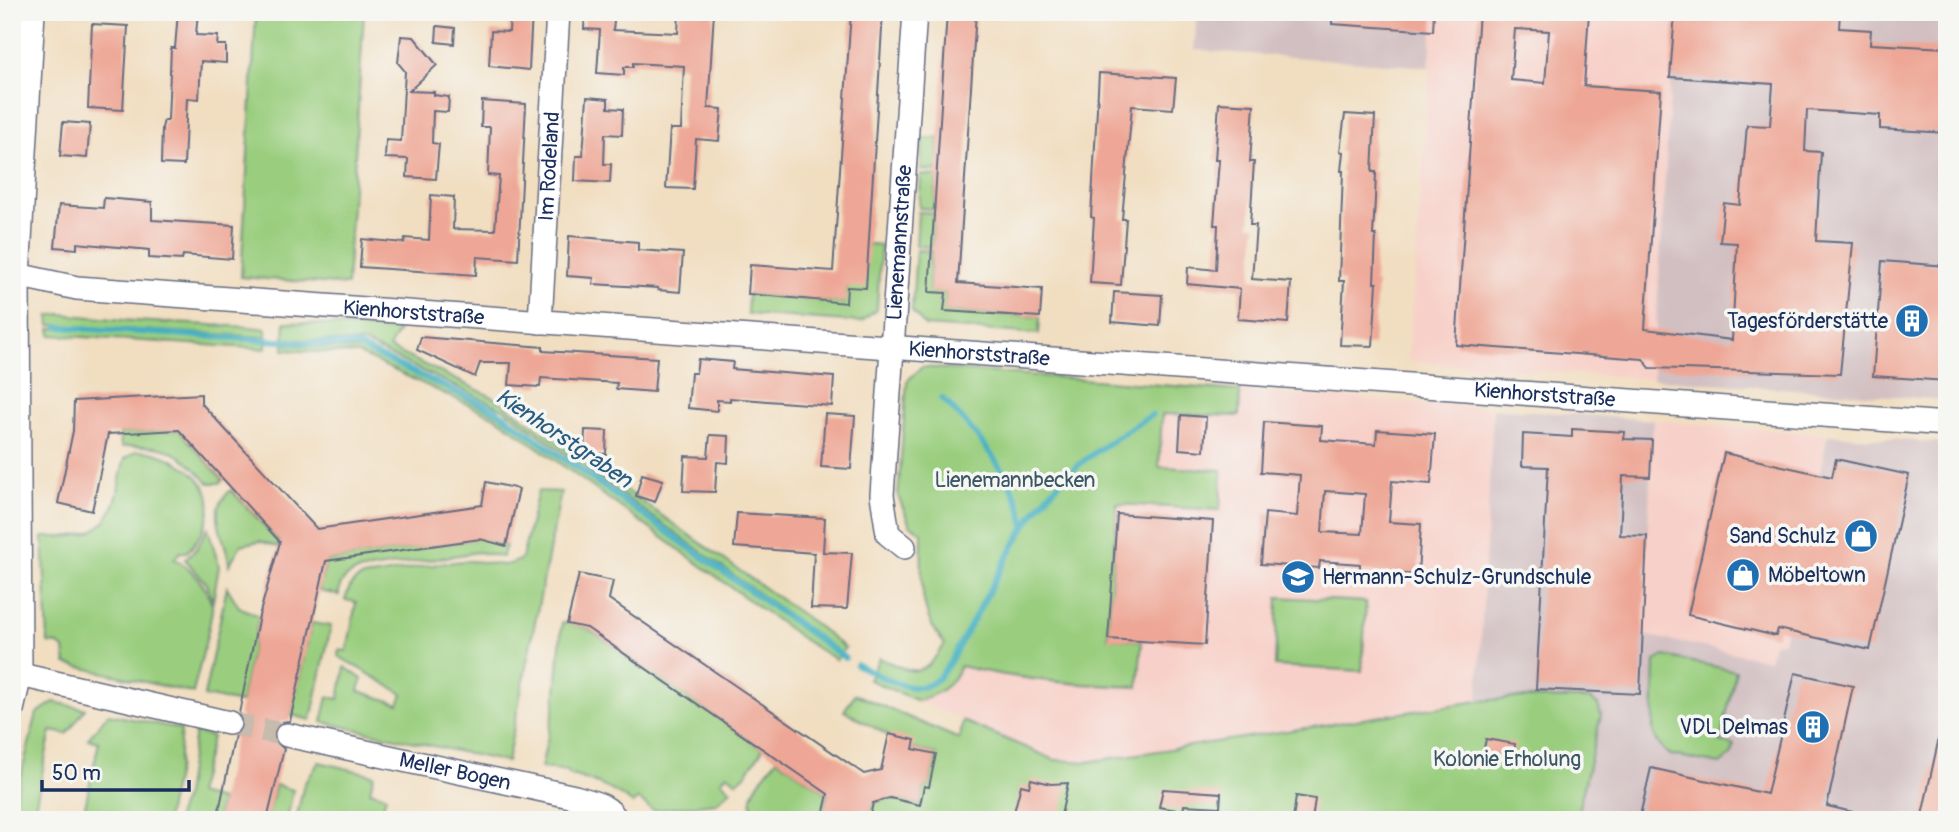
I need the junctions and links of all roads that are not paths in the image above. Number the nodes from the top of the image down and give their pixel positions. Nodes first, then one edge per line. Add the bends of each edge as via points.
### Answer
1 (33, 12) edge
2 (558, 12) edge
3 (915, 12) edge
4 (15, 275) edge
5 (540, 322) junction
6 (893, 348) junction
7 (1947, 424) edge
8 (904, 547) dead end
9 (16, 674) edge
10 (12, 710) edge
11 (229, 723) tunnel mouth
12 (287, 735) tunnel mouth
13 (616, 820) edge

1 - 4 street
2 - 5 street, Im Rodeland
3 - 6 street, Lienemannstraße
4 - 5 street, Kienhorststraße via 77,288
4 - 9 street
5 - 6 street, Kienhorststraße
6 - 7 street, Kienhorststraße
6 - 8 street, Lienemannstraße via 882,495 888,534
9 - 10 street
9 - 11 street
12 - 13 street, Meller Bogen via 575,797 605,807

